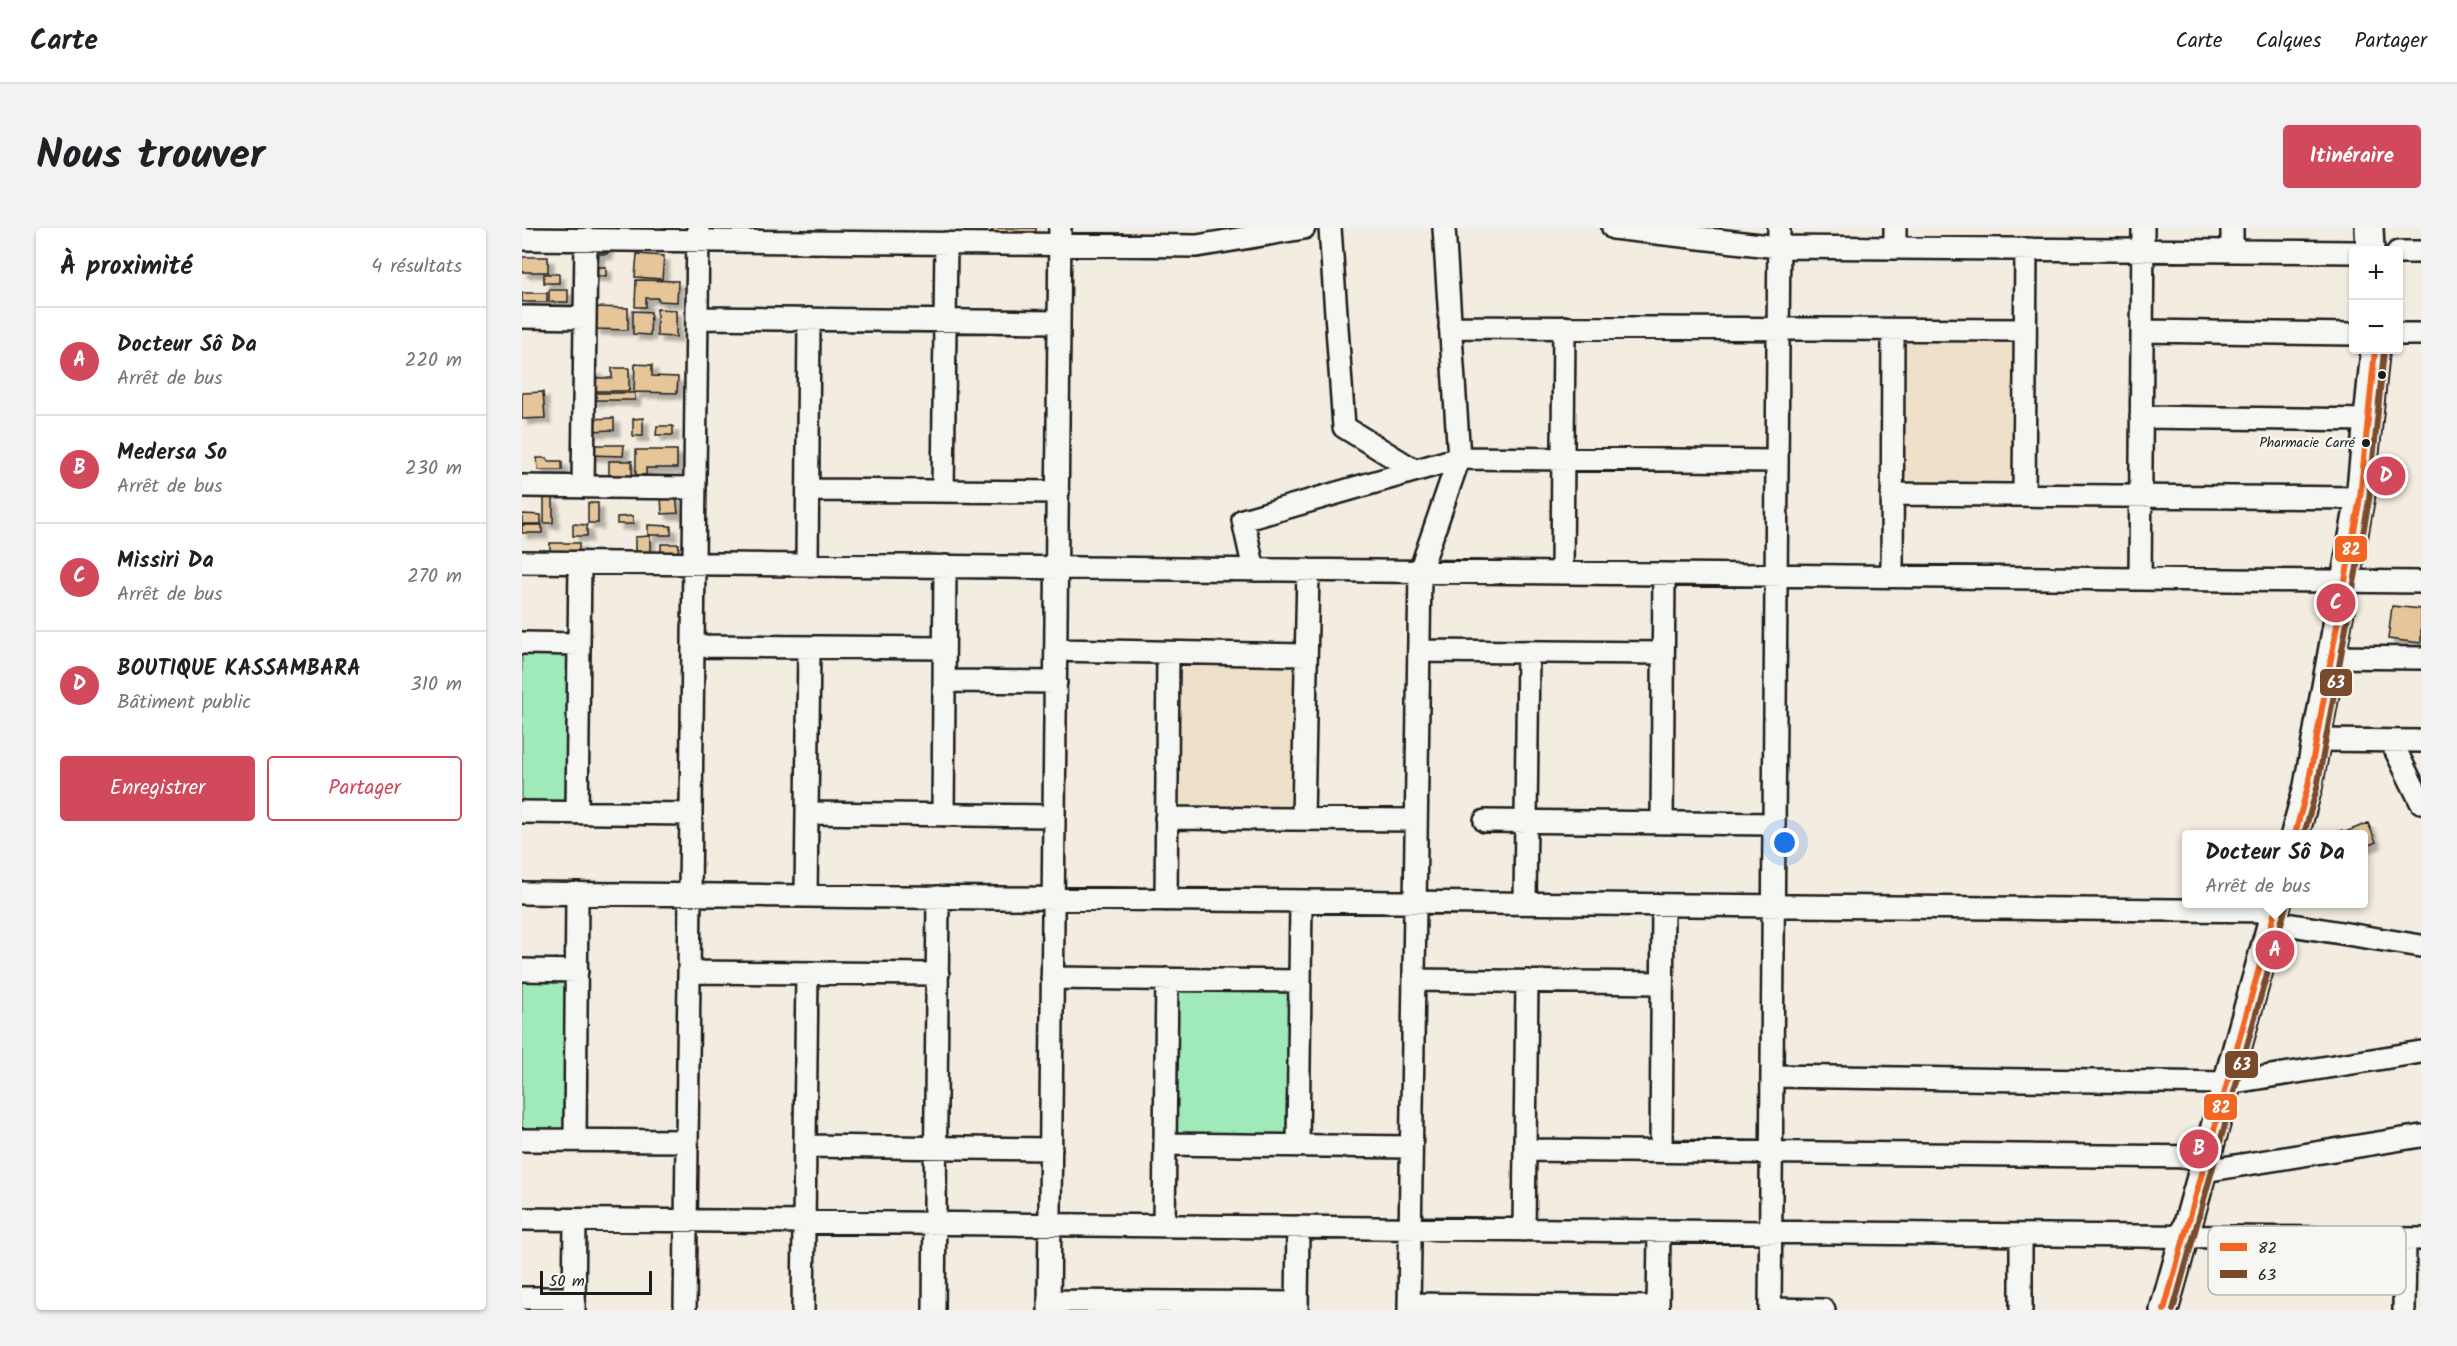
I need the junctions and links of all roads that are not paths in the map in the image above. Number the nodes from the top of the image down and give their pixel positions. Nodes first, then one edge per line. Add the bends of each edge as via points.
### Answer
1 (1304, 228) edge
2 (1330, 228) edge
3 (1444, 228) edge
4 (1613, 228) edge
5 (2143, 228) edge
6 (2232, 228) edge
7 (2369, 228) edge
8 (2387, 228) edge
9 (1669, 231) edge
10 (698, 234) edge
11 (811, 235) edge
12 (1060, 236) edge
13 (1778, 237) edge
14 (1895, 238) edge
15 (522, 239) edge
16 (586, 239) junction
17 (946, 243) junction
18 (2370, 246) edge
19 (2388, 246) edge
20 (2026, 249) junction
21 (2143, 250) junction
22 (2232, 250) junction
23 (2349, 252) edge
24 (2403, 252) edge
25 (2421, 252) edge
26 (522, 317) edge
27 (585, 318) junction
28 (697, 318) junction
29 (809, 319) junction
30 (945, 321) junction
31 (1059, 322) junction
32 (1450, 327) junction
33 (1564, 327) junction
34 (1778, 329) junction
35 (1893, 330) junction
36 (2025, 330) junction
37 (2142, 331) junction
38 (2349, 334) edge
39 (2403, 334) edge
40 (2421, 334) edge
41 (2377, 354) edge
42 (2141, 417) junction
43 (2370, 420) junction
44 (1459, 458) junction
45 (1563, 459) junction
46 (1777, 460) junction
47 (1414, 470) junction
48 (522, 486) edge
49 (583, 487) junction
50 (695, 488) junction
51 (808, 490) junction
52 (943, 491) junction
53 (1058, 492) junction
54 (1892, 495) junction
55 (2024, 495) junction
56 (2141, 496) junction
57 (2360, 498) junction
58 (522, 562) edge
59 (580, 563) junction
60 (694, 564) junction
61 (807, 565) junction
62 (945, 566) junction
63 (1057, 568) junction
64 (1254, 570) junction
65 (1308, 570) junction
66 (1420, 572) junction
67 (1562, 573) junction
68 (1664, 574) junction
69 (1776, 575) junction
70 (1892, 576) junction
71 (2140, 579) junction
72 (2344, 581) junction
73 (2421, 582) edge
74 (522, 643) edge
75 (579, 644) junction
76 (693, 646) junction
77 (809, 647) junction
78 (944, 648) junction
79 (1056, 650) junction
80 (1419, 651) junction
81 (1168, 652) junction
82 (1528, 652) junction
83 (1663, 653) junction
84 (1306, 655) junction
85 (2330, 657) junction
86 (2421, 658) edge
87 (944, 681) junction
88 (1056, 682) junction
89 (2315, 740) junction
90 (2391, 741) junction
91 (2421, 741) edge
92 (2421, 801) edge
93 (522, 812) edge
94 (578, 813) junction
95 (807, 813) junction
96 (691, 814) junction
97 (943, 815) junction
98 (1054, 816) junction
99 (1167, 818) junction
100 (1303, 819) junction
101 (1416, 820) junction
102 (1485, 821) dead end
103 (1526, 821) junction
104 (1662, 823) junction
105 (1774, 824) junction
106 (2296, 830) edge
107 (522, 893) edge
108 (577, 893) junction
109 (690, 895) junction
110 (806, 896) junction
111 (938, 897) junction
112 (1053, 898) junction
113 (1166, 900) junction
114 (1301, 901) junction
115 (1415, 902) junction
116 (1525, 903) junction
117 (1663, 905) junction
118 (1773, 906) junction
119 (2275, 912) edge
120 (2421, 946) edge
121 (522, 970) edge
122 (577, 971) junction
123 (689, 972) junction
124 (807, 973) junction
125 (938, 975) junction
126 (1053, 978) junction
127 (1167, 980) junction
128 (1414, 980) junction
129 (1300, 981) junction
130 (1527, 981) junction
131 (1662, 983) junction
132 (2421, 1052) edge
133 (1772, 1076) junction
134 (2228, 1083) junction
135 (2421, 1137) edge
136 (522, 1140) edge
137 (575, 1140) junction
138 (687, 1141) junction
139 (1165, 1144) junction
140 (805, 1146) junction
141 (1298, 1146) junction
142 (1411, 1147) junction
143 (936, 1148) junction
144 (1051, 1149) junction
145 (1525, 1150) junction
146 (1661, 1151) junction
147 (1771, 1152) junction
148 (2205, 1164) junction
149 (522, 1219) edge
150 (575, 1220) junction
151 (686, 1221) junction
152 (804, 1222) junction
153 (935, 1223) junction
154 (1050, 1225) junction
155 (1164, 1226) junction
156 (1298, 1227) junction
157 (1410, 1228) junction
158 (1524, 1230) junction
159 (1659, 1231) junction
160 (1771, 1232) junction
161 (2021, 1235) junction
162 (2184, 1236) junction
163 (2208, 1236) edge
164 (2413, 1239) edge
165 (2406, 1294) edge
166 (2406, 1295) edge
167 (522, 1298) edge
168 (574, 1304) edge
169 (1049, 1305) edge
170 (1161, 1306) edge
171 (1297, 1306) edge
172 (1409, 1307) edge
173 (1523, 1308) edge
174 (1658, 1309) edge
175 (685, 1310) edge
176 (803, 1310) edge
177 (934, 1310) edge
178 (1770, 1310) edge
179 (1824, 1310) edge
180 (2021, 1310) edge
181 (2164, 1310) edge
182 (2404, 1310) edge

1 - 12 street via 1197,246
2 - 47 street via 1344,427
3 - 32 street
4 - 9 street
5 - 21 street
6 - 22 street
7 - 18 main road
8 - 19 main road
9 - 13 street
10 - 11 street
10 - 16 street
10 - 28 street
11 - 17 street
12 - 17 street
12 - 31 street
13 - 14 street
13 - 34 street
14 - 20 street
15 - 16 street
16 - 27 street
17 - 30 street
20 - 21 street
20 - 36 street
21 - 22 street
21 - 37 street
22 - 23 street
24 - 25 street
26 - 27 street
27 - 49 street
28 - 29 street
28 - 50 street
29 - 30 street
29 - 51 street
30 - 31 street
30 - 52 street
31 - 53 street
32 - 33 street
32 - 44 street
33 - 34 street
33 - 45 street
34 - 35 street
34 - 46 street
35 - 36 street
35 - 54 street
36 - 55 street
37 - 38 street
37 - 42 street
39 - 40 street
41 - 43 main road
42 - 43 street
42 - 56 street
43 - 57 main road
44 - 45 street
44 - 47 street
44 - 66 street
45 - 46 street
45 - 67 street
46 - 69 street
47 - 64 street via 1243,520
48 - 49 street
49 - 50 street
50 - 60 street
51 - 52 street
51 - 61 street
52 - 53 street
53 - 63 street
54 - 55 street
54 - 70 street
55 - 56 street
56 - 57 street
56 - 71 street
57 - 72 main road
58 - 59 street
59 - 60 street
59 - 75 street
60 - 61 street
60 - 76 street
61 - 62 street
62 - 63 street
62 - 78 street
63 - 64 street
63 - 79 street
64 - 65 street
65 - 66 street
65 - 84 street
66 - 67 street
66 - 80 street
67 - 68 street
68 - 69 street
68 - 83 street
69 - 70 street
69 - 105 street
70 - 71 street
71 - 72 street
72 - 73 street
72 - 85 main road
74 - 75 street
75 - 94 street
76 - 77 street
76 - 96 street
77 - 78 street
77 - 95 street
78 - 87 street
79 - 81 street
79 - 88 street
80 - 82 street
80 - 101 street
81 - 84 street
81 - 99 street
82 - 83 street
82 - 103 street
83 - 104 street
84 - 100 street
85 - 86 street
85 - 89 main road
87 - 88 street
87 - 97 street
88 - 98 street
89 - 90 street
89 - 106 main road
90 - 91 street
90 - 92 street
93 - 94 street
94 - 96 street
95 - 97 street
95 - 110 street
96 - 109 street
97 - 98 street
98 - 112 street
99 - 100 street
99 - 113 street
100 - 101 street
101 - 115 street
102 - 103 street
103 - 104 street
103 - 116 street
104 - 105 street
105 - 118 street
107 - 108 street
108 - 109 street
108 - 122 street
109 - 110 street
109 - 123 street
110 - 111 street
111 - 112 street
111 - 125 street
112 - 113 street
112 - 126 street
113 - 114 street
114 - 115 street
114 - 129 street
115 - 116 street
115 - 128 street
116 - 117 street
117 - 118 street
117 - 131 street
118 - 119 street
118 - 133 street
119 - 120 street
119 - 134 main road
121 - 122 street
122 - 137 street
123 - 124 street
123 - 138 street
124 - 125 street
124 - 140 street
125 - 143 street
126 - 127 street
126 - 144 street
127 - 129 street
127 - 139 street
128 - 130 street
128 - 142 street
129 - 141 street
130 - 131 street
130 - 145 street
131 - 146 street
132 - 134 street
133 - 134 street
133 - 147 street
134 - 148 main road
135 - 148 street
136 - 137 street
137 - 138 street
138 - 151 street
139 - 141 street
139 - 155 street
140 - 143 street
140 - 152 street
141 - 142 street
142 - 157 street
143 - 144 street
143 - 153 street
144 - 154 street
145 - 146 street
145 - 158 street
146 - 147 street
147 - 148 street
147 - 160 street
148 - 162 main road
149 - 150 street
150 - 151 street
150 - 168 street
151 - 152 street
151 - 175 street
152 - 153 street
152 - 176 street
153 - 154 street
153 - 177 street
154 - 155 street
154 - 169 street
155 - 156 street
156 - 157 street
156 - 171 street
157 - 158 street
157 - 172 street
158 - 159 street
159 - 160 street
159 - 174 street
160 - 161 street
160 - 178 street
161 - 162 street
161 - 180 street
162 - 163 street
162 - 181 main road
164 - 165 street
166 - 182 street
167 - 168 street
169 - 170 street
170 - 171 street
172 - 173 street
173 - 174 street
178 - 179 street

